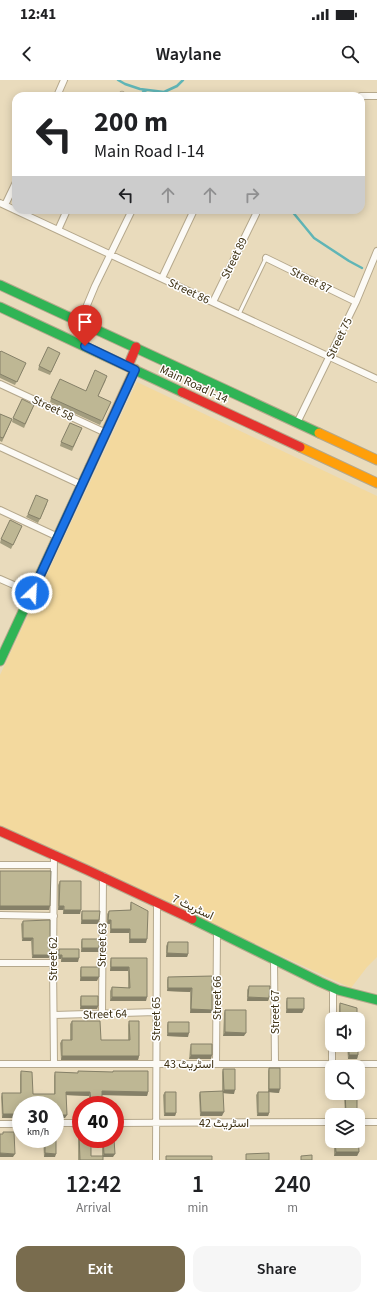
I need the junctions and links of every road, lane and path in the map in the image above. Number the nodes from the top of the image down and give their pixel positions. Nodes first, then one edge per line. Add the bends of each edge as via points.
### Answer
1 (64, 80) edge
2 (59, 92) edge
3 (365, 96) edge
4 (377, 96) edge
5 (12, 188) edge
6 (2, 204) edge
7 (12, 209) edge
8 (24, 214) edge
9 (65, 214) edge
10 (130, 214) edge
11 (192, 214) edge
12 (256, 214) dead end
13 (58, 230) junction
14 (377, 251) edge
15 (111, 255) junction
16 (266, 258) joint
17 (162, 278) junction
18 (0, 284) edge
19 (213, 302) junction
20 (356, 302) junction
21 (0, 307) edge
22 (239, 314) junction
23 (81, 322) junction
24 (136, 348) junction
25 (330, 356) junction
26 (131, 368) junction
27 (377, 379) edge
28 (0, 384) edge
29 (298, 422) junction
30 (106, 433) junction
31 (0, 447) edge
32 (377, 460) edge
33 (377, 483) edge
34 (82, 485) junction
35 (0, 510) edge
36 (58, 536) junction
37 (0, 579) edge
38 (32, 593) junction
39 (0, 661) edge
40 (0, 831) edge
41 (54, 854) junction
42 (0, 865) edge
43 (54, 865) junction
44 (103, 876) junction
45 (157, 903) junction
46 (0, 915) edge
47 (54, 916) junction
48 (217, 932) junction
49 (274, 961) junction
50 (0, 963) edge
51 (53, 963) junction
52 (333, 988) junction
53 (377, 1000) edge
54 (156, 1012) junction
55 (333, 1012) edge
56 (102, 1014) junction
57 (54, 1015) junction
58 (275, 1063) junction
59 (0, 1064) edge
60 (54, 1064) junction
61 (156, 1064) junction
62 (216, 1064) junction
63 (325, 1064) edge
64 (365, 1064) edge
65 (377, 1064) edge
66 (325, 1122) edge
67 (365, 1122) edge
68 (377, 1122) edge
69 (124, 1123) edge
70 (156, 1123) junction
71 (0, 1124) edge
72 (12, 1124) edge
73 (156, 1160) edge

1 - 2 street
3 - 4 street
5 - 6 street
6 - 7 street, Street 86
8 - 13 street, Street 86
9 - 13 street
10 - 15 street
11 - 17 street
12 - 19 street, Street 89
13 - 15 street, Street 86
14 - 20 street, Street 75
15 - 17 street, Street 86
15 - 23 street
16 - 20 street, Street 87
16 - 22 lane
17 - 19 street, Street 86
18 - 23 main road, Main Road I-14
19 - 22 street, Street 86
20 - 25 street, Street 75
21 - 26 main road, Main Road I-14
22 - 25 street, Street 86
23 - 24 main road, Main Road I-14
24 - 26 main road
24 - 29 main road, Main Road I-14
25 - 27 street, Street 86
25 - 29 street, Street 75
26 - 30 main road
26 - 33 main road, Main Road I-14
28 - 30 street, Street 58
29 - 32 main road, Main Road I-14
30 - 34 main road
31 - 34 street
34 - 36 main road
35 - 36 street
36 - 38 main road
37 - 38 street
38 - 39 main road
40 - 41 main road, اسٹریٹ 7
41 - 43 street, Street 62
41 - 44 main road, اسٹریٹ 7
42 - 43 street
43 - 47 street, Street 62
44 - 45 main road, اسٹریٹ 7
44 - 56 street, Street 63
45 - 48 main road, اسٹریٹ 7
45 - 54 street, Street 65
46 - 47 street
47 - 51 street, Street 62
48 - 49 main road, اسٹریٹ 7
48 - 62 street, Street 66
49 - 52 main road, اسٹریٹ 7
49 - 58 street, Street 67
50 - 51 street
51 - 57 street, Street 62
52 - 53 main road, اسٹریٹ 7
52 - 55 street
54 - 56 street, Street 64
54 - 61 street, Street 65
56 - 57 street, Street 64
57 - 60 street, Street 62
58 - 62 street, اسٹریٹ 43
58 - 63 street, اسٹریٹ 43
59 - 60 street, اسٹریٹ 43
60 - 61 street, اسٹریٹ 43
61 - 62 street, اسٹریٹ 43
61 - 70 street, Street 65
64 - 65 street, اسٹریٹ 43
66 - 70 street, اسٹریٹ 42
67 - 68 street
69 - 70 street, اسٹریٹ 42
70 - 73 street, Street 65
71 - 72 street

